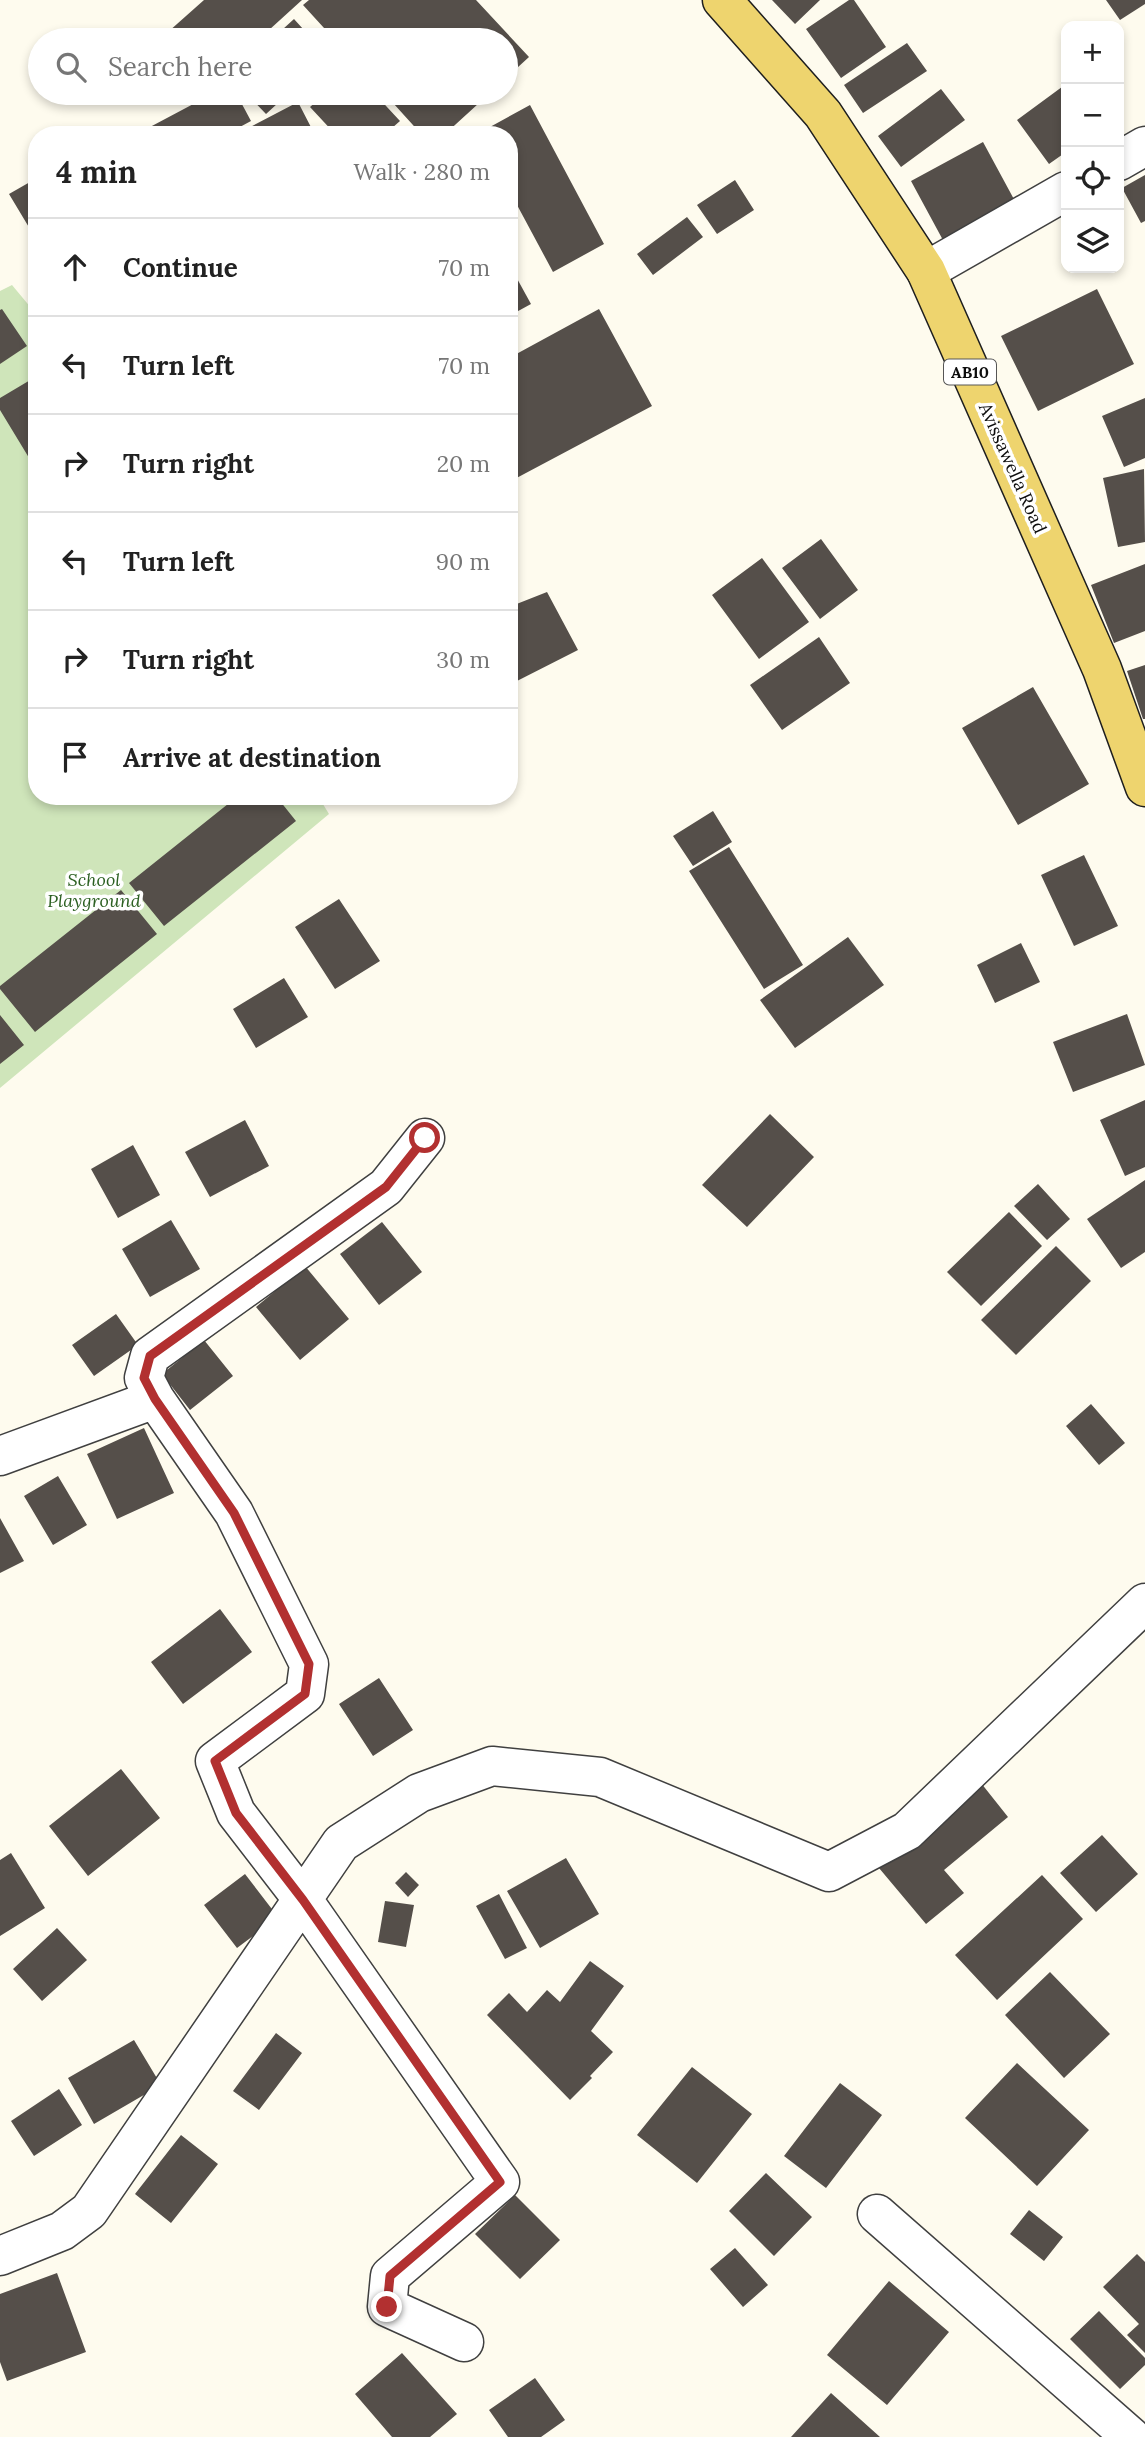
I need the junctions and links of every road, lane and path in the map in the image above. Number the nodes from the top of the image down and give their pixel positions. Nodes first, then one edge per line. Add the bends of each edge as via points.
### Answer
1 (722, 0) edge
2 (1145, 146) edge
3 (1124, 158) edge
4 (1061, 194) edge
5 (926, 271) junction
6 (1145, 787) edge
7 (425, 1138) dead end
8 (155, 1399) junction
9 (0, 1456) edge
10 (1145, 1604) edge
11 (303, 1900) junction
12 (877, 2214) dead end
13 (0, 2256) edge
14 (464, 2342) dead end
15 (1131, 2437) edge

1 - 5 main road, Avissawella Road / AB10 via 823,114
2 - 3 street
4 - 5 street
5 - 6 main road, Avissawella Road / AB10 via 1102,669
7 - 8 street via 386,1187 150,1356 144,1378
8 - 9 street
8 - 11 street via 234,1513 309,1664 305,1694 215,1761 236,1813
10 - 11 street via 907,1831 828,1872 600,1777 492,1766 419,1793 341,1843
11 - 13 street via 89,2211 62,2231
11 - 14 street via 500,2182 390,2276 387,2307
12 - 15 street

